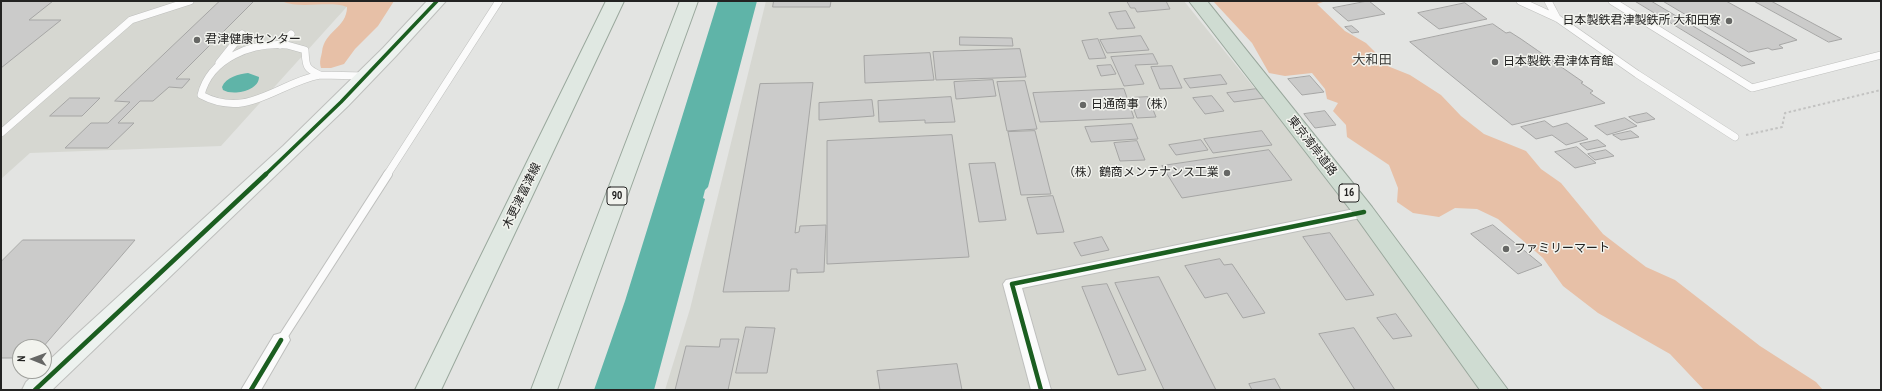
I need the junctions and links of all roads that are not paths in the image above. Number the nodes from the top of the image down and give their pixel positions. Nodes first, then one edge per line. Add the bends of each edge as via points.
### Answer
1 (190, 1) edge
2 (437, 1) edge
3 (499, 1) edge
4 (615, 1) edge
5 (689, 1) edge
6 (1198, 1) edge
7 (1520, 1) edge
8 (1548, 1) edge
9 (1612, 1) edge
10 (1557, 18) junction
11 (242, 34) dead end
12 (291, 34) dead end
13 (280, 45) junction
14 (1881, 55) edge
15 (215, 68) junction
16 (320, 75) junction
17 (366, 76) junction
18 (1, 133) edge
19 (1735, 137) road end
20 (1364, 212) junction
21 (281, 340) joint
22 (35, 390) edge
23 (251, 390) edge
24 (428, 390) edge
25 (544, 390) edge
26 (1041, 390) edge
27 (1495, 390) edge

1 - 18 lane via 131,20
2 - 17 street via 392,52
3 - 21 lane
4 - 24 main road, 木更津富津線
5 - 25 main road, 90
6 - 20 highway, 東京湾岸道路 / 16
7 - 10 lane
8 - 10 lane
9 - 14 lane via 1752,88
10 - 19 lane
11 - 15 lane
12 - 13 lane
13 - 15 lane via 241,53
13 - 16 lane via 305,50 309,70
15 - 16 lane via 202,86 202,95 212,102 226,104 262,99 298,81
16 - 17 lane
17 - 22 street
20 - 26 street via 1012,284
20 - 27 highway, 東京湾岸道路 / 16
21 - 23 street

